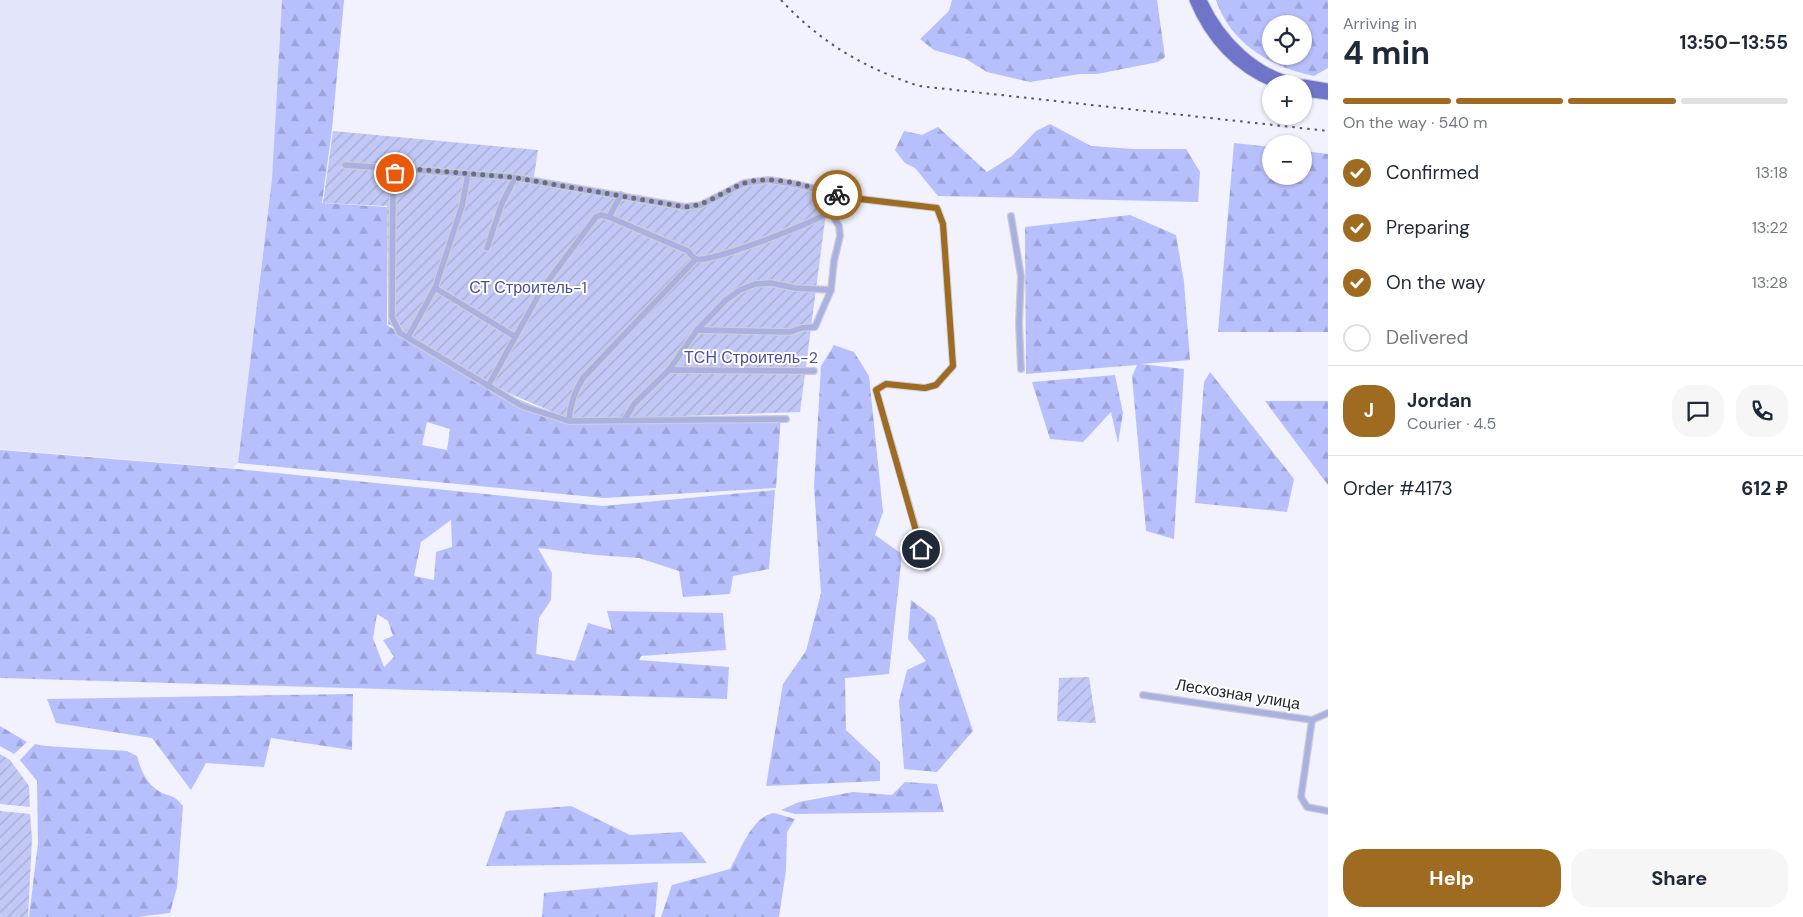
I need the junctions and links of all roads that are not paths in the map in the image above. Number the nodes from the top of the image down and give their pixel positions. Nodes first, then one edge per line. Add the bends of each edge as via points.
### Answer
1 (1194, 0) edge
2 (1202, 0) edge
3 (1276, 75) edge
4 (1262, 76) edge
5 (1312, 86) edge
6 (1328, 88) edge
7 (1312, 93) edge
8 (1328, 95) edge
9 (345, 165) dead end
10 (400, 168) junction
11 (468, 174) junction
12 (515, 178) junction
13 (621, 195) junction
14 (842, 196) junction
15 (834, 209) junction
16 (1011, 216) dead end
17 (608, 217) junction
18 (487, 248) dead end
19 (696, 259) junction
20 (435, 288) junction
21 (831, 290) junction
22 (696, 330) junction
23 (514, 336) junction
24 (408, 337) junction
25 (1021, 368) dead end
26 (669, 370) junction
27 (814, 371) dead end
28 (488, 386) junction
29 (625, 419) junction
30 (786, 420) dead end
31 (569, 421) junction
32 (927, 568) dead end
33 (1143, 695) dead end
34 (1328, 713) edge
35 (1312, 720) junction
36 (1328, 812) edge

1 - 4 main road via 1203,21 1224,48 1244,67
2 - 3 main road via 1222,35 1246,59
5 - 6 main road
7 - 8 main road
9 - 10 street
10 - 11 street
10 - 24 street via 395,173 393,185 392,317 396,328
11 - 12 street
11 - 20 street via 462,206
12 - 13 street
12 - 18 street via 502,203
13 - 14 street via 693,207 744,183 769,180
13 - 17 street
14 - 15 street
14 - 32 street via 937,208 943,224 953,366 936,385 925,388 886,384 876,390
15 - 19 street via 720,257
15 - 21 street via 840,236
16 - 25 street via 1020,276
17 - 19 street via 688,251
17 - 23 street via 601,215 589,224 542,289
19 - 31 street via 583,378 572,398
20 - 23 street
20 - 24 street
21 - 22 street via 795,288 772,282 755,284 726,300
21 - 22 street via 815,327 790,332
22 - 26 street
23 - 28 street
24 - 28 street
26 - 27 street
26 - 29 street via 634,404
28 - 31 street via 522,406
29 - 30 street
29 - 31 street
33 - 35 street, Лесхозная улица
34 - 35 street, Лесхозная улица
35 - 36 street via 1301,797 1307,807

